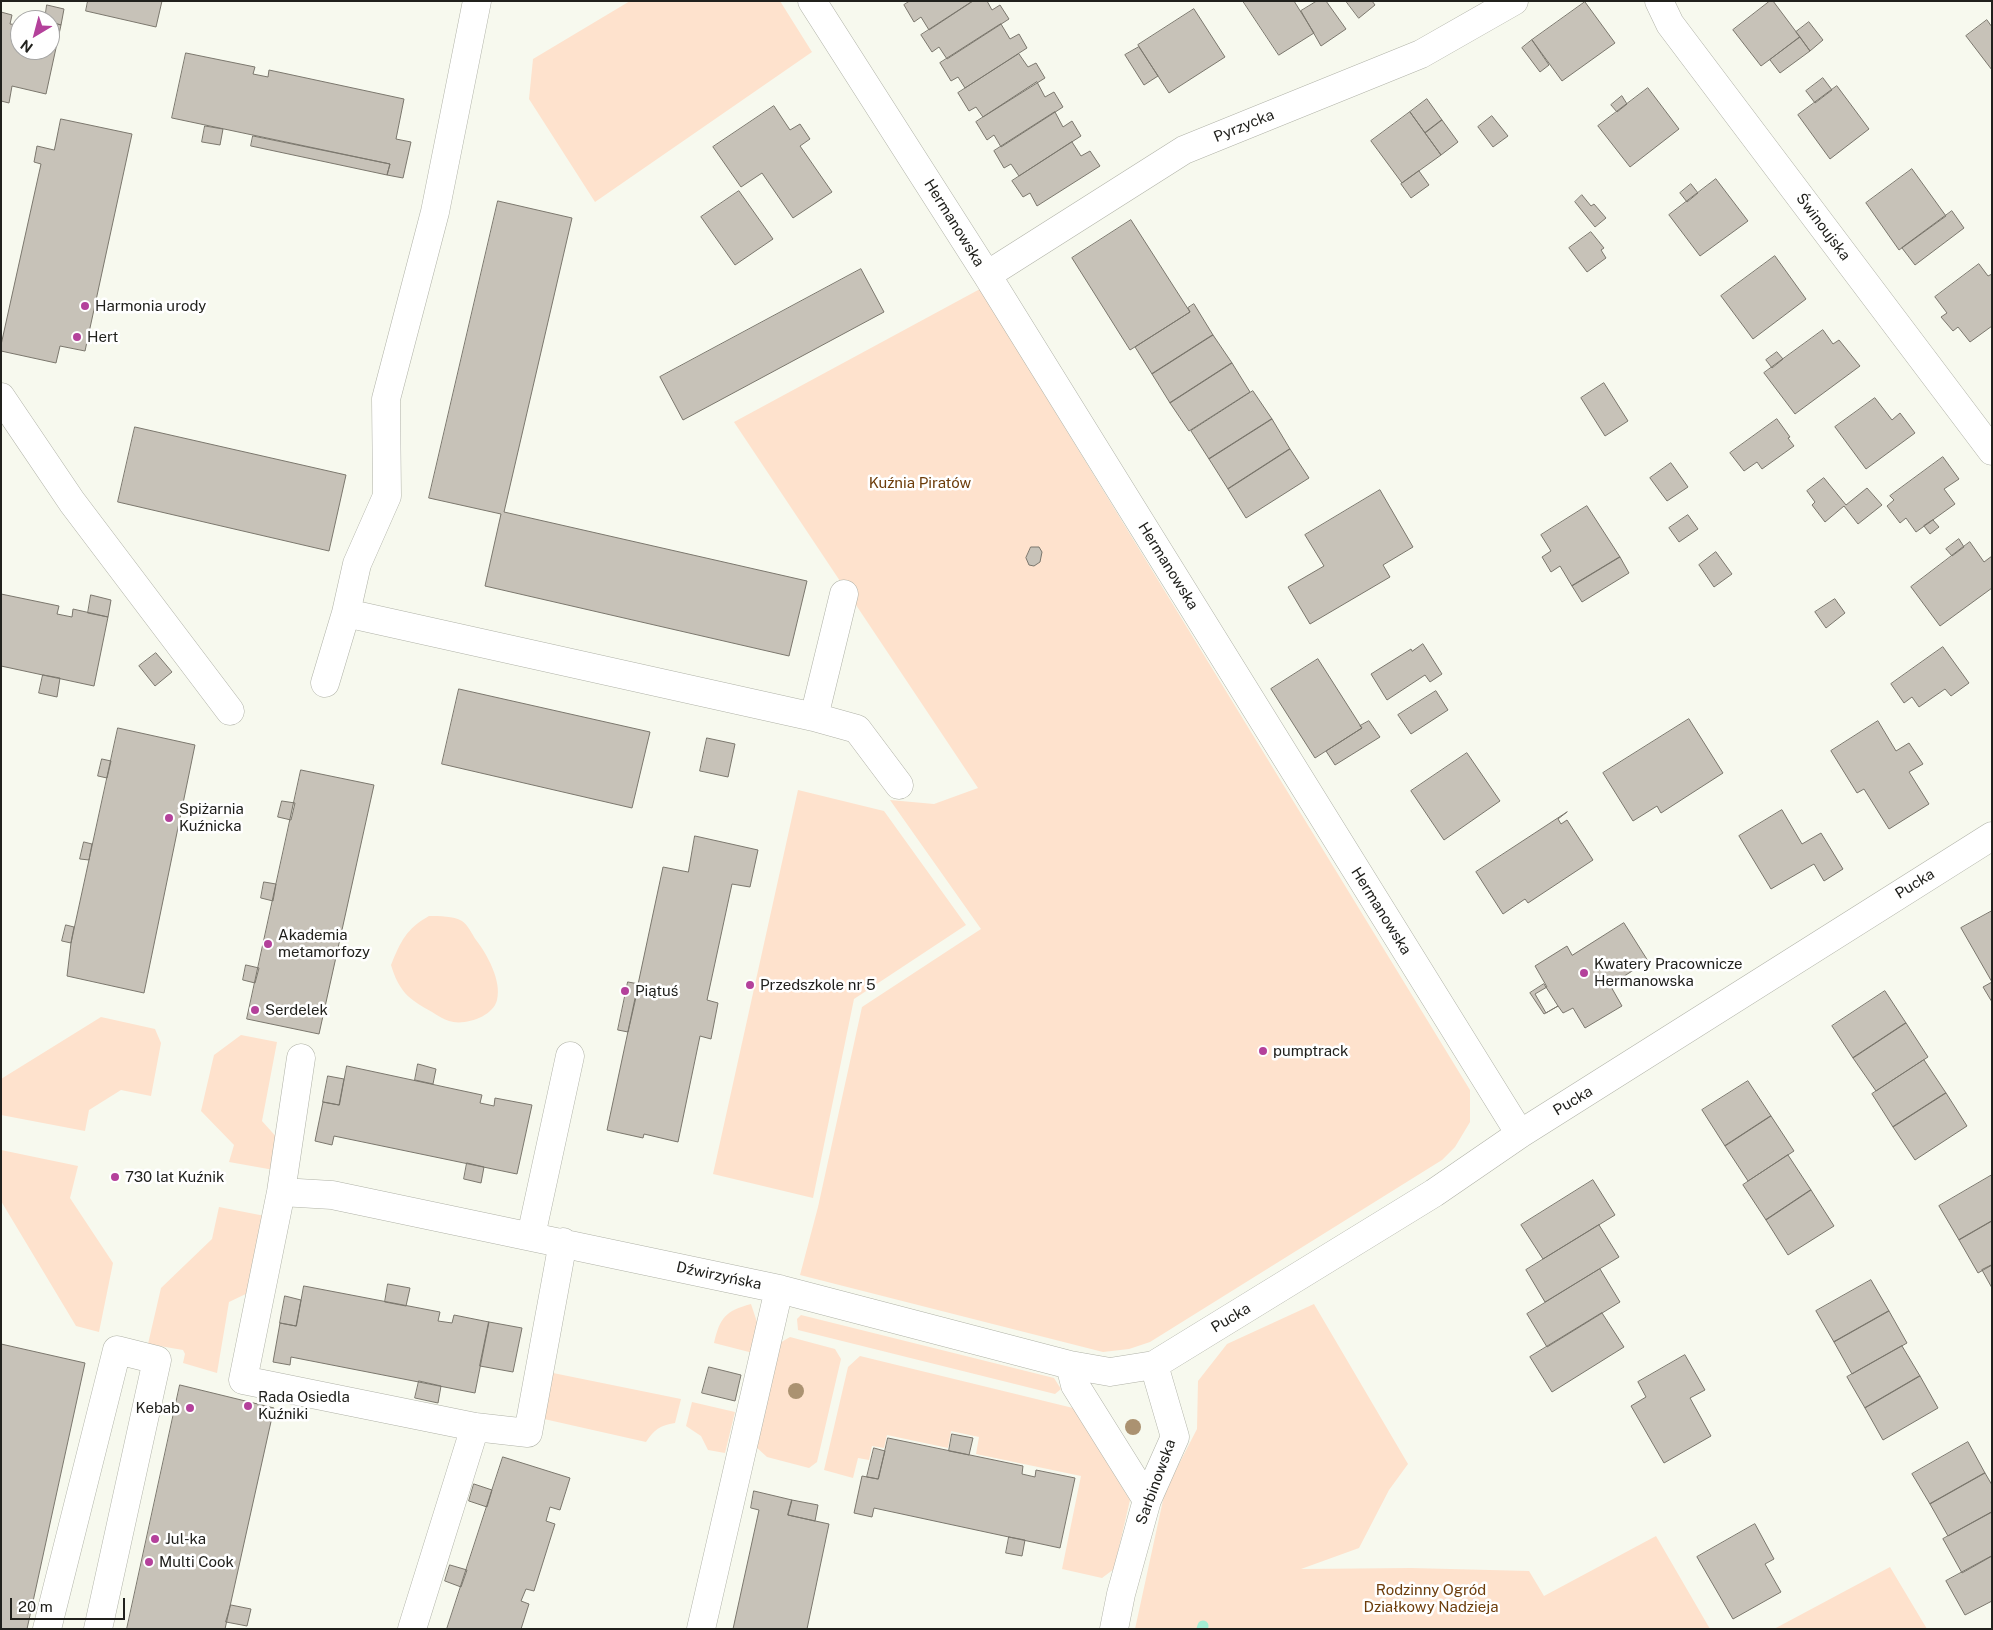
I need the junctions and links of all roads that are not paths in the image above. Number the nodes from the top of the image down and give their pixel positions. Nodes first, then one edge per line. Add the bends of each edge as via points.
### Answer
1 (477, 1) edge
2 (812, 1) edge
3 (1514, 1) edge
4 (1660, 1) edge
5 (987, 276) junction
6 (1, 397) edge
7 (1992, 451) edge
8 (844, 594) dead end
9 (346, 613) junction
10 (325, 683) dead end
11 (230, 711) dead end
12 (814, 717) junction
13 (900, 785) dead end
14 (1992, 836) edge
15 (570, 1056) dead end
16 (301, 1058) dead end
17 (1520, 1134) junction
18 (281, 1192) junction
19 (532, 1236) junction
20 (563, 1242) junction
21 (779, 1288) junction
22 (1070, 1365) junction
23 (1154, 1366) junction
24 (475, 1426) junction
25 (1147, 1500) junction
26 (47, 1629) edge
27 (98, 1629) edge
28 (412, 1629) edge
29 (701, 1629) edge
30 (1114, 1629) edge

1 - 9 street via 435,212 386,399 387,496 357,564
2 - 5 street, Hermanowska
3 - 5 street, Pyrzycka via 1421,54 1184,150
4 - 7 street, Świnoujska via 1670,24
5 - 17 street, Hermanowska
6 - 11 street via 72,502
8 - 12 street
9 - 10 street
9 - 12 street
12 - 13 street via 857,729
14 - 17 street, Pucka
15 - 19 street
16 - 18 street
17 - 23 street, Pucka via 1434,1193
18 - 19 street, Dźwirzyńska via 332,1195
18 - 24 street via 243,1380
19 - 20 street, Dźwirzyńska
20 - 21 street, Dźwirzyńska
20 - 24 street via 528,1433
21 - 22 street, Dźwirzyńska
21 - 29 street
22 - 23 street, Dźwirzyńska via 1110,1372
22 - 25 street via 1075,1386
23 - 25 street, Sarbinowska via 1174,1437
24 - 28 street
25 - 30 street, Sarbinowska
26 - 27 street via 117,1350 157,1360

